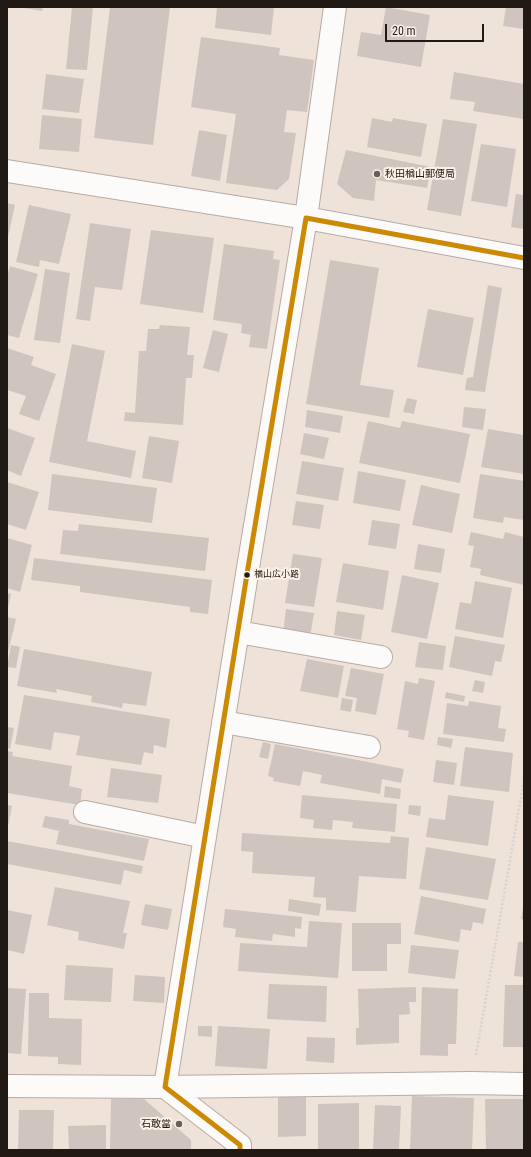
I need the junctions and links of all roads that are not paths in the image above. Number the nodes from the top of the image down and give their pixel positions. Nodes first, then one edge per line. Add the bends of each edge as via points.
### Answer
1 (335, 7) edge
2 (7, 171) edge
3 (306, 218) junction
4 (524, 258) edge
5 (238, 632) junction
6 (381, 657) dead end
7 (223, 722) junction
8 (369, 747) dead end
9 (85, 812) dead end
10 (205, 837) junction
11 (524, 1084) edge
12 (7, 1086) edge
13 (165, 1087) junction
14 (240, 1150) edge

1 - 3 street
2 - 3 street
3 - 4 street
3 - 5 street
5 - 6 street
5 - 7 street
7 - 8 street
7 - 10 street
9 - 10 street
10 - 13 street
11 - 13 street
12 - 13 street
13 - 14 street via 240,1145

